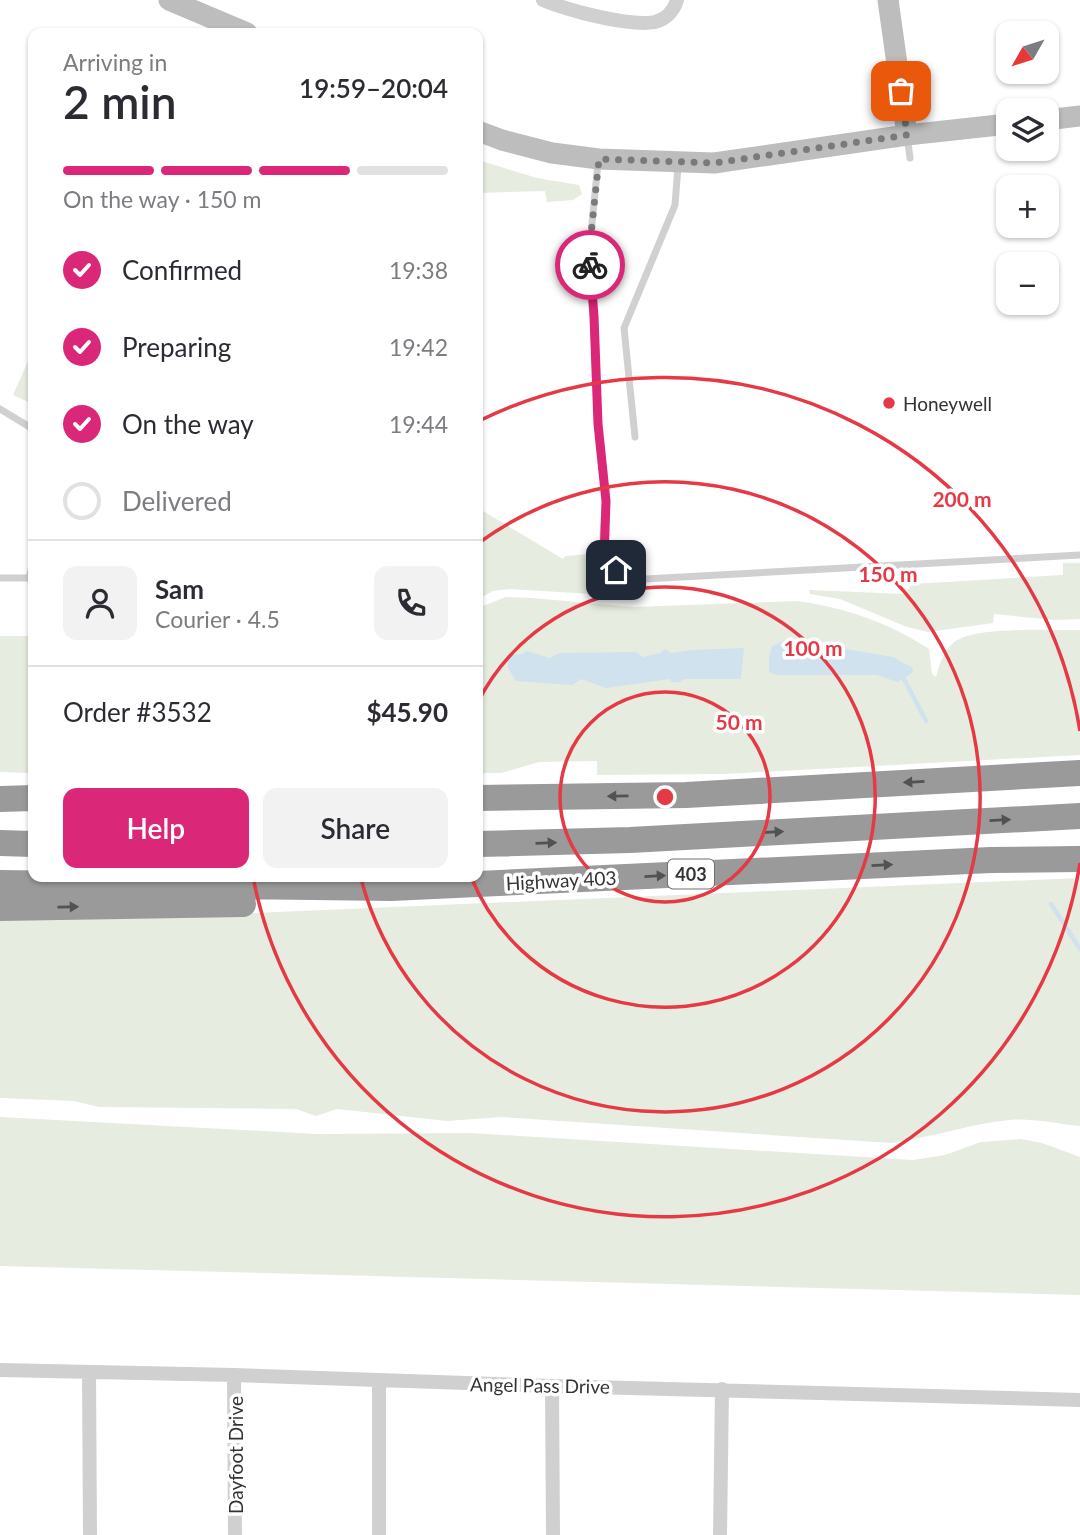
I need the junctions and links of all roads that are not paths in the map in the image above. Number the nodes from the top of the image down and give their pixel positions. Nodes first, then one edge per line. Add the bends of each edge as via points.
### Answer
1 (169, 0) edge
2 (542, 0) edge
3 (677, 0) edge
4 (888, 0) edge
5 (235, 28) edge
6 (1080, 116) edge
7 (1059, 118) edge
8 (996, 125) edge
9 (483, 133) edge
10 (907, 135) junction
11 (910, 158) dead end
12 (599, 159) junction
13 (678, 161) junction
14 (0, 409) edge
15 (28, 426) edge
16 (635, 437) dead end
17 (1080, 555) edge
18 (0, 578) edge
19 (28, 579) edge
20 (1080, 773) edge
21 (28, 798) edge
22 (483, 798) edge
23 (0, 799) edge
24 (1080, 816) edge
25 (0, 843) edge
26 (28, 844) edge
27 (483, 844) edge
28 (1080, 859) edge
29 (0, 883) edge
30 (391, 888) junction
31 (0, 908) edge
32 (0, 1370) edge
33 (89, 1373) junction
34 (234, 1375) junction
35 (379, 1381) junction
36 (552, 1386) junction
37 (722, 1389) junction
38 (1080, 1400) edge
39 (90, 1535) edge
40 (235, 1535) edge
41 (379, 1535) edge
42 (553, 1535) edge
43 (720, 1535) edge

1 - 5 street
2 - 3 street via 599,17 654,22 669,14
4 - 10 street
6 - 7 street
8 - 10 street
9 - 12 street via 552,153
10 - 11 lane
10 - 13 street via 714,163
12 - 13 street
12 - 17 lane via 590,244 606,501 604,561 628,580
13 - 16 lane via 675,205 624,328
14 - 15 lane
18 - 19 lane
20 -> 22 highway via 686,795
21 - 23 highway
27 -> 24 highway
25 - 26 highway
30 -> 28 highway, Highway 403 / 403
29 - 30 highway, Highway 403 / 403
31 -> 30 highway via 302,903
32 - 33 street, Angel Pass Drive
33 - 34 street, Angel Pass Drive
33 - 39 street
34 - 35 street, Angel Pass Drive
34 - 40 street, Dayfoot Drive
35 - 36 street, Angel Pass Drive
35 - 41 street
36 - 37 street, Angel Pass Drive
36 - 42 street
37 - 38 street, Angel Pass Drive
37 - 43 street

